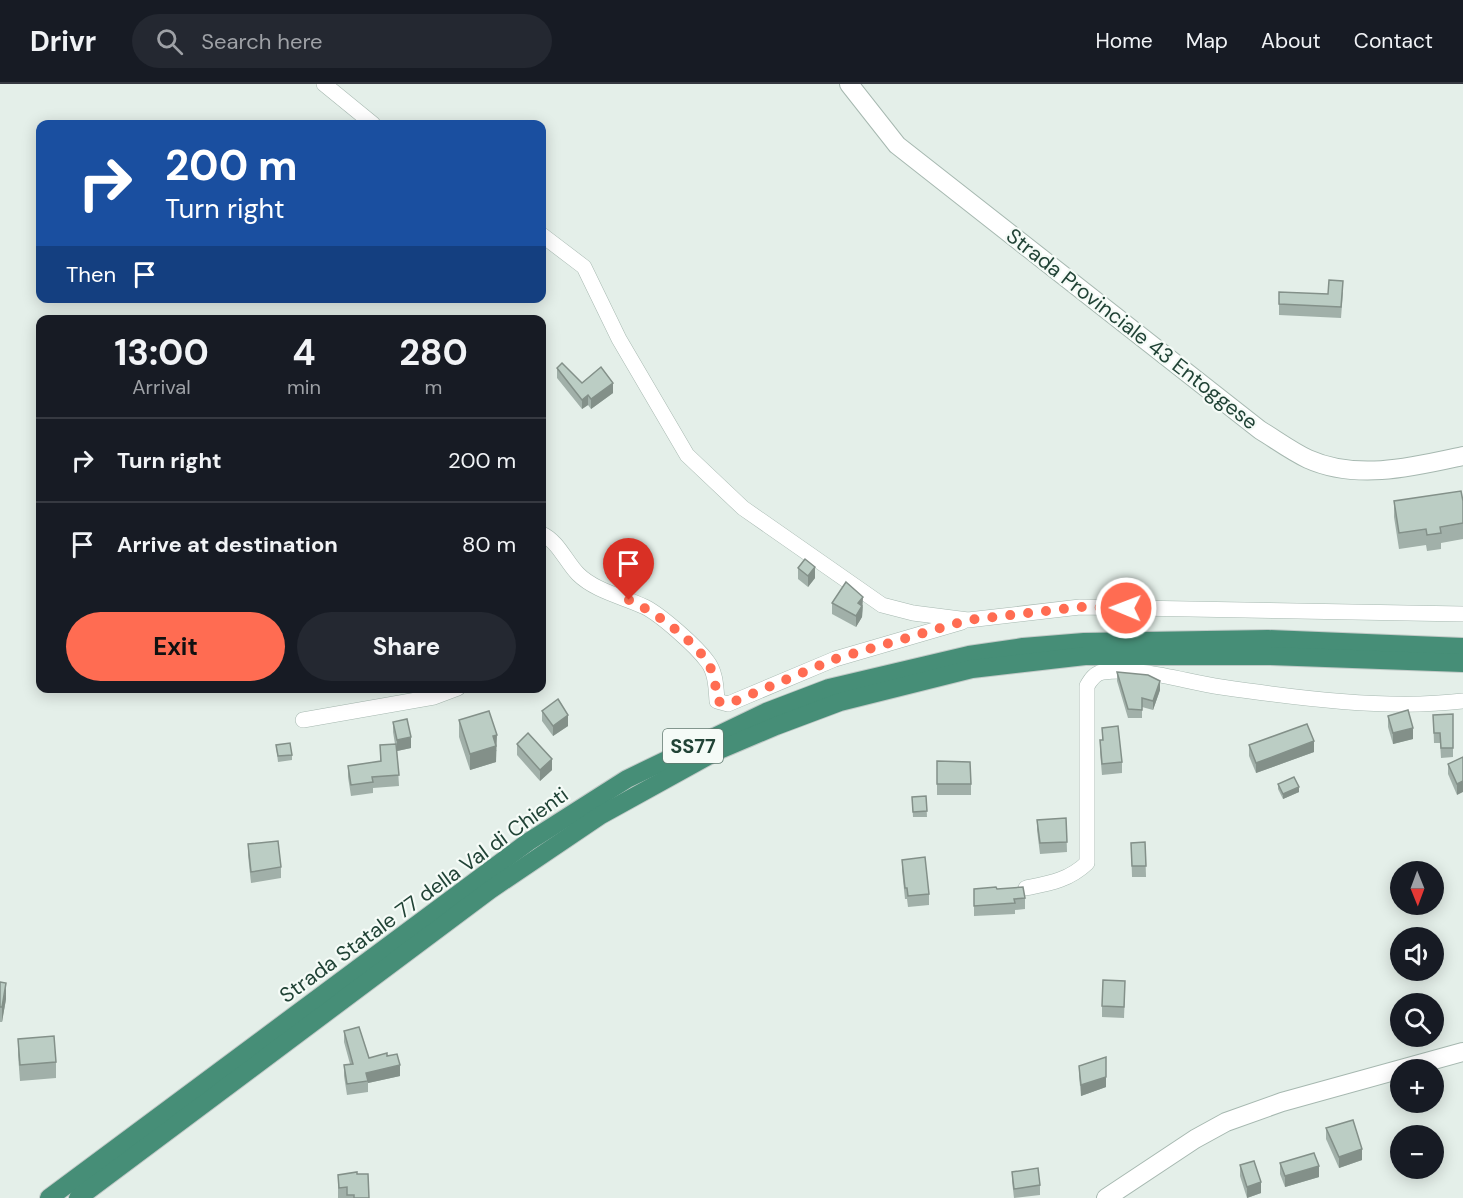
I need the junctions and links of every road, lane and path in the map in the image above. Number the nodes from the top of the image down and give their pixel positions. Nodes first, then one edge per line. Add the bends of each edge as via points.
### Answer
1 (324, 84) edge
2 (849, 84) edge
3 (368, 120) edge
4 (546, 238) edge
5 (1463, 456) edge
6 (546, 538) edge
7 (1463, 614) edge
8 (968, 620) junction
9 (1463, 647) edge
10 (1463, 663) edge
11 (445, 693) edge
12 (1463, 701) edge
13 (303, 720) dead end
14 (1026, 888) edge
15 (1463, 1052) edge
16 (49, 1198) edge
17 (78, 1198) edge
18 (1106, 1198) edge

1 - 3 street
2 - 5 street, Strada Provinciale 43 Entoggese via 897,145 1250,422 1308,459 1351,470 1405,469
4 - 8 street via 585,267 619,339 687,455 743,508 882,605
6 - 8 street via 578,574 648,608 688,642 708,662 717,701 728,704 835,659
7 - 8 street via 1080,607
9 - 16 highway, Strada Statale 77 della Val di Chienti / SS77 via 1268,639 1053,644 969,655 829,688 766,712 627,779 528,842
10 - 17 highway, Strada Statale 77 della Val di Chienti / SS77 via 1075,657 972,669 840,702 776,726 717,751 601,815 490,890
11 - 13 street
12 - 14 street via 1349,703 1154,674 1100,672 1087,686 1087,863 1074,876 1060,882
15 - 18 street via 1282,1102 1226,1122

